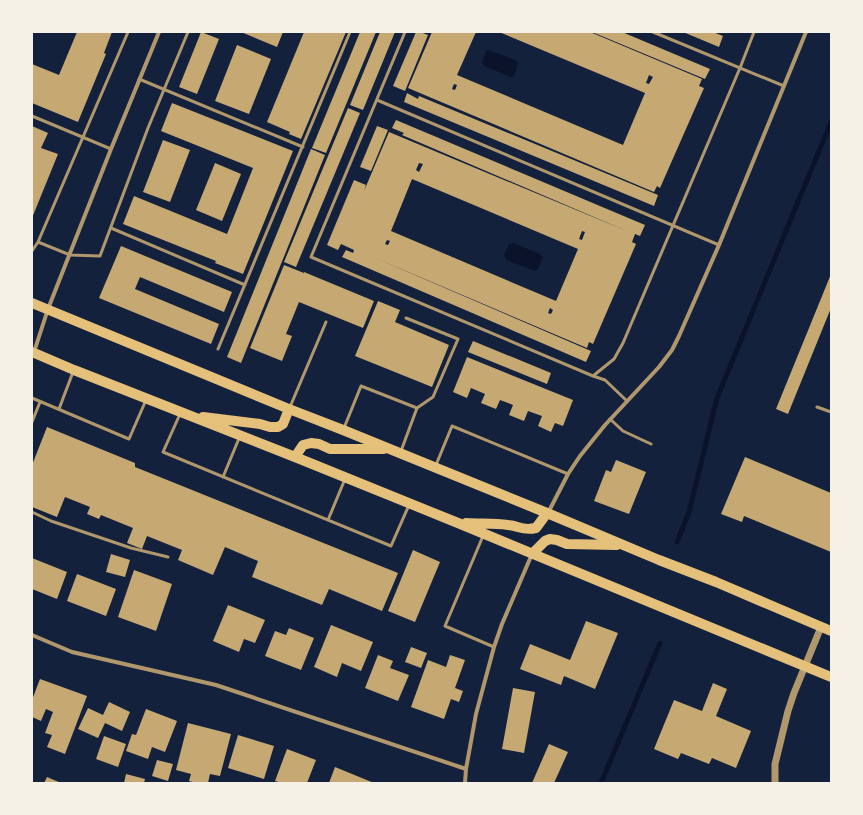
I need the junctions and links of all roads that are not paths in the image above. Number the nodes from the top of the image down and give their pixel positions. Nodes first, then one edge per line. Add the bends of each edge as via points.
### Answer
1 (128, 32) edge
2 (159, 32) edge
3 (188, 32) edge
4 (350, 32) edge
5 (405, 32) edge
6 (653, 32) edge
7 (754, 32) edge
8 (806, 32) edge
9 (740, 68) junction
10 (139, 79) junction
11 (784, 86) junction
12 (165, 90) junction
13 (377, 100) junction
14 (32, 116) edge
15 (83, 138) junction
16 (303, 147) junction
17 (111, 149) junction
18 (674, 225) junction
19 (111, 228) junction
20 (38, 242) junction
21 (719, 245) junction
22 (32, 251) edge
23 (70, 256) junction
24 (245, 285) junction
25 (32, 303) edge
26 (48, 309) junction
27 (406, 318) dead end
28 (326, 322) dead end
29 (218, 349) dead end
30 (32, 354) edge
31 (74, 370) junction
32 (592, 376) junction
33 (32, 398) edge
34 (146, 398) junction
35 (627, 401) junction
36 (40, 402) junction
37 (817, 407) dead end
38 (417, 408) junction
39 (58, 409) junction
40 (289, 409) junction
41 (831, 412) edge
42 (185, 414) junction
43 (610, 419) junction
44 (32, 422) edge
45 (343, 430) junction
46 (240, 436) junction
47 (651, 444) dead end
48 (390, 449) junction
49 (400, 453) junction
50 (295, 457) junction
51 (436, 467) junction
52 (568, 474) junction
53 (223, 477) junction
54 (346, 478) junction
55 (410, 503) junction
56 (32, 512) edge
57 (548, 513) junction
58 (328, 520) junction
59 (458, 523) junction
60 (484, 534) junction
61 (623, 545) junction
62 (532, 554) junction
63 (168, 557) dead end
64 (821, 626) junction
65 (831, 630) edge
66 (32, 635) edge
67 (494, 647) junction
68 (805, 666) junction
69 (831, 677) edge
70 (466, 769) junction
71 (465, 783) edge
72 (775, 783) edge

1 - 15 lane
2 - 10 street
3 - 12 lane
4 - 16 lane
5 - 13 lane
6 - 9 lane
7 - 9 lane
8 - 11 street
9 - 11 lane
9 - 18 lane
10 - 12 lane
10 - 17 street
11 - 21 street
12 - 16 lane
12 - 19 lane
13 - 18 lane
13 - 32 lane via 311,257
14 - 15 lane
15 - 17 lane
15 - 20 lane
16 - 24 lane
17 - 23 street
18 - 21 lane
18 - 32 lane via 623,343 614,359
19 - 23 lane via 100,256
19 - 24 lane
20 - 22 lane
20 - 23 lane
21 - 35 street via 672,350
23 - 26 street
24 - 29 lane
25 - 26 main road
26 - 30 street
26 - 40 main road
27 - 38 lane via 458,338 433,397
28 - 40 lane
30 - 31 main road
31 - 34 main road
31 - 39 lane
32 - 35 lane via 605,380
33 - 36 lane
34 - 39 lane via 129,439
34 - 42 main road
35 - 43 street
36 - 39 lane
36 - 44 lane
37 - 41 lane
38 - 45 lane via 361,386
38 - 49 lane
40 - 42 main road via 283,424 278,427
40 - 45 main road
42 - 46 main road
42 - 53 lane via 163,452
43 - 47 lane via 623,432
43 - 52 street
45 - 48 main road
46 - 50 main road
46 - 53 lane
48 - 49 main road
48 - 50 main road via 330,449 311,443 303,445
49 - 51 main road
50 - 54 main road
51 - 52 lane via 452,426
51 - 57 main road
52 - 57 street
53 - 58 lane
54 - 55 main road
54 - 58 lane
55 - 58 lane via 391,546
55 - 59 main road
56 - 63 lane via 131,548
57 - 59 main road via 536,528 530,530 509,525
57 - 61 main road
59 - 60 main road
60 - 62 main road
60 - 67 lane via 445,626
61 - 62 main road via 567,544 550,539
61 - 64 main road
62 - 67 street
62 - 68 main road
64 - 65 main road
64 - 68 street
66 - 70 street via 72,652 216,685
67 - 70 street via 476,714
68 - 69 main road
68 - 72 street via 784,726
70 - 71 street

